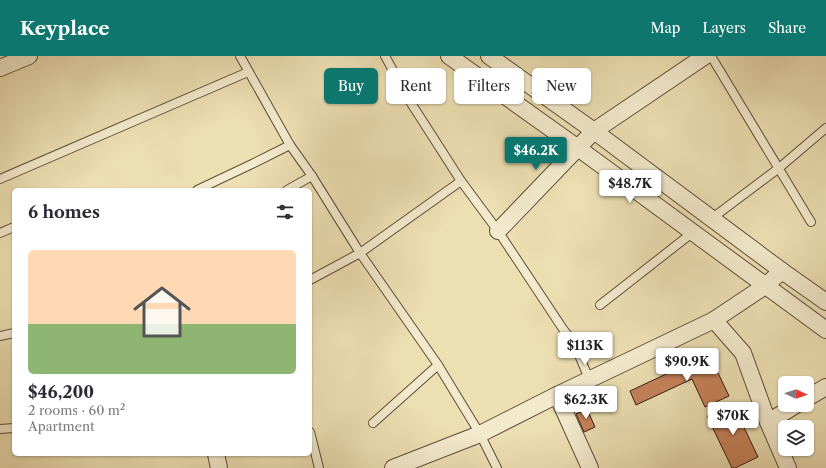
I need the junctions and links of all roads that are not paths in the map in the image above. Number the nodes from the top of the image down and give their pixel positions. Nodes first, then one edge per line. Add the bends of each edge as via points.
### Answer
1 (29, 56) edge
2 (240, 56) edge
3 (385, 56) edge
4 (448, 56) edge
5 (489, 56) edge
6 (706, 56) edge
7 (711, 56) edge
8 (0, 68) edge
9 (248, 72) junction
10 (826, 128) edge
11 (594, 132) junction
12 (290, 145) junction
13 (578, 148) junction
14 (779, 168) junction
15 (312, 176) junction
16 (0, 178) edge
17 (461, 181) junction
18 (201, 188) edge
19 (291, 188) edge
20 (712, 219) junction
21 (811, 222) dead end
22 (12, 228) edge
23 (498, 231) junction
24 (0, 232) edge
25 (692, 233) junction
26 (360, 253) junction
27 (782, 271) junction
28 (312, 279) edge
29 (765, 286) junction
30 (826, 302) edge
31 (600, 305) dead end
32 (714, 320) junction
33 (826, 330) edge
34 (12, 333) edge
35 (0, 336) edge
36 (438, 365) junction
37 (589, 379) junction
38 (826, 387) edge
39 (814, 394) edge
40 (557, 395) junction
41 (784, 412) edge
42 (768, 422) junction
43 (373, 423) dead end
44 (12, 428) edge
45 (0, 430) edge
46 (480, 434) junction
47 (312, 440) edge
48 (216, 456) edge
49 (219, 468) edge
50 (319, 468) edge
51 (393, 468) edge
52 (497, 468) edge
53 (590, 468) edge
54 (788, 468) edge

1 - 8 street
2 - 9 lane
3 - 17 lane via 411,103
4 - 13 street
5 - 11 street
6 - 11 street
7 - 14 lane
9 - 12 lane
9 - 16 lane
10 - 14 lane
11 - 13 street
11 - 20 street
12 - 15 lane
12 - 18 lane
13 - 23 street
13 - 25 street
14 - 20 lane
14 - 21 lane
15 - 19 lane
15 - 26 lane
17 - 23 lane
17 - 26 lane
20 - 27 street
22 - 24 lane
23 - 37 lane via 574,343
25 - 29 street
25 - 31 lane
26 - 28 lane
26 - 36 lane
27 - 29 street
27 - 30 street
29 - 32 street
29 - 33 street
32 - 37 street
32 - 42 street via 743,353
34 - 35 lane
36 - 43 lane
36 - 46 lane
37 - 40 street
38 - 39 street
40 - 46 street
40 - 53 street
41 - 42 street
42 - 54 street
44 - 45 lane
46 - 51 street
46 - 52 lane
47 - 50 lane
48 - 49 street

